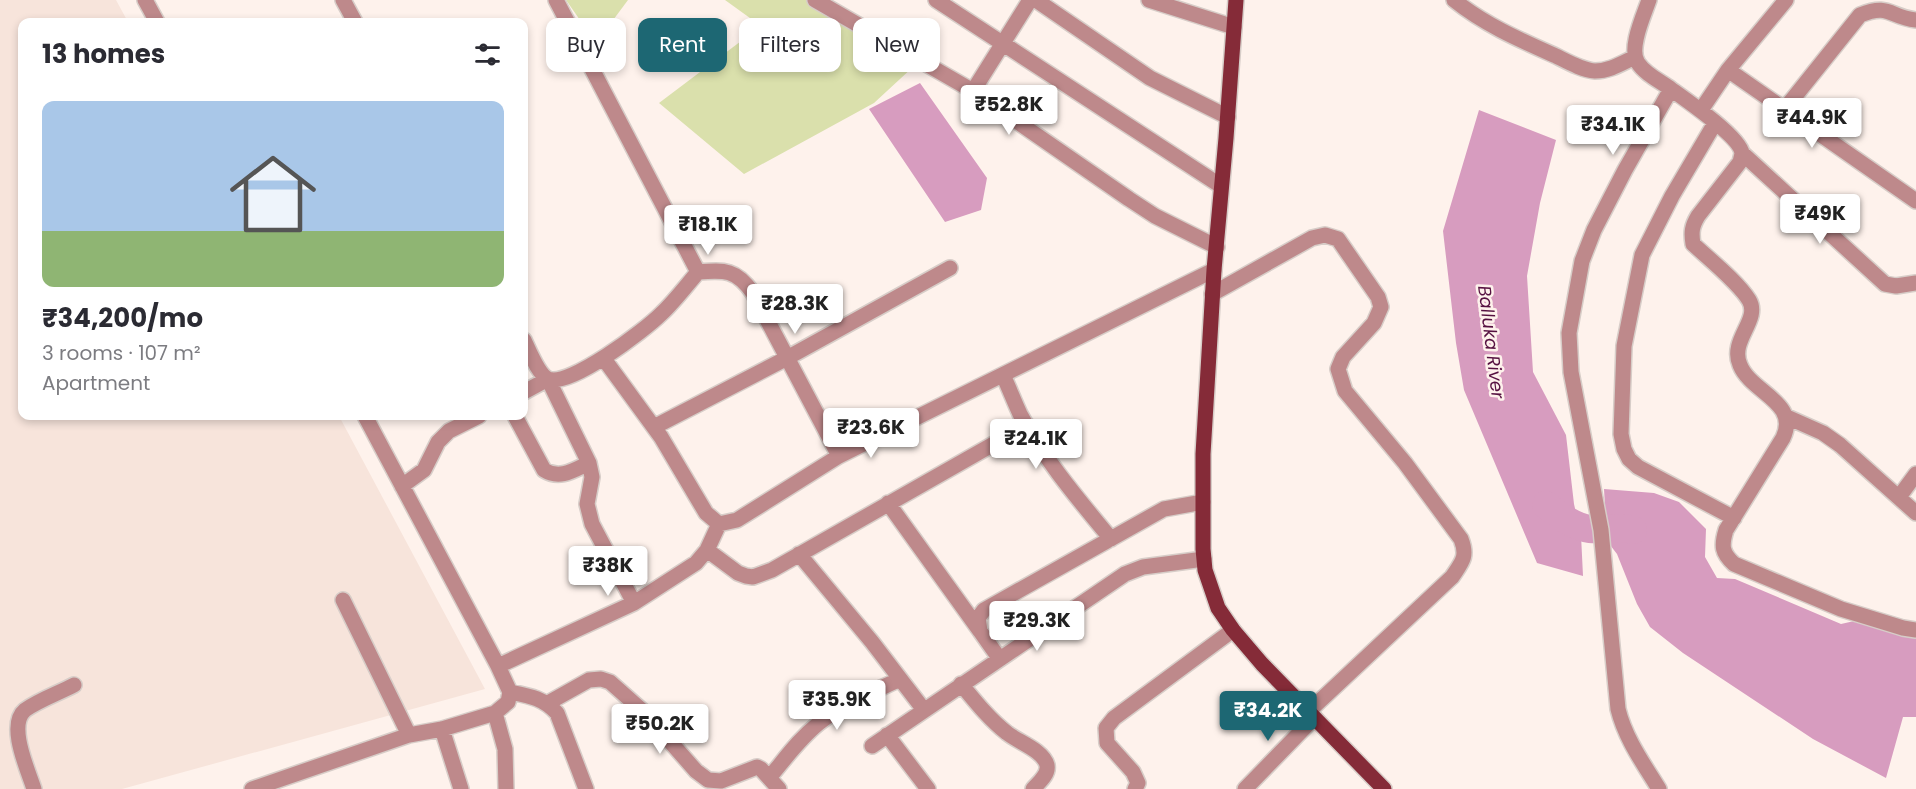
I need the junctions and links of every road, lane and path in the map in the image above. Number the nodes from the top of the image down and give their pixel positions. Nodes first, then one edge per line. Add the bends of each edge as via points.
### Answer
1 (145, 0) edge
2 (343, 0) edge
3 (556, 0) edge
4 (815, 0) edge
5 (936, 0) edge
6 (1030, 0) edge
7 (1036, 0) edge
8 (1149, 0) edge
9 (1236, 0) edge
10 (1454, 0) edge
11 (1649, 0) edge
12 (1786, 0) edge
13 (155, 18) edge
14 (353, 18) edge
15 (1916, 20) edge
16 (1234, 27) junction
17 (1002, 45) junction
18 (1635, 57) junction
19 (1728, 70) junction
20 (1671, 89) junction
21 (973, 91) junction
22 (1694, 106) junction
23 (1784, 110) junction
24 (1228, 117) junction
25 (1715, 123) junction
26 (1742, 153) junction
27 (1221, 186) junction
28 (1916, 201) edge
29 (1217, 247) junction
30 (950, 268) dead end
31 (1214, 270) junction
32 (698, 272) junction
33 (1916, 283) edge
34 (1212, 294) junction
35 (528, 348) edge
36 (787, 358) junction
37 (604, 359) junction
38 (1003, 375) junction
39 (548, 379) junction
40 (528, 390) edge
41 (1787, 417) junction
42 (367, 420) edge
43 (471, 420) edge
44 (517, 420) edge
45 (1027, 425) junction
46 (654, 428) junction
47 (839, 456) junction
48 (589, 463) junction
49 (1916, 474) edge
50 (402, 486) junction
51 (1899, 497) junction
52 (1203, 502) junction
53 (888, 503) junction
54 (1916, 513) edge
55 (1734, 518) junction
56 (719, 524) junction
57 (1111, 539) junction
58 (707, 550) junction
59 (799, 554) junction
60 (1204, 559) junction
61 (343, 600) dead end
62 (634, 603) junction
63 (1233, 630) junction
64 (1916, 630) edge
65 (980, 631) junction
66 (999, 658) junction
67 (498, 666) junction
68 (900, 679) junction
69 (961, 684) junction
70 (74, 685) dead end
71 (510, 692) junction
72 (548, 703) junction
73 (924, 710) junction
74 (495, 713) junction
75 (1311, 715) junction
76 (442, 729) junction
77 (409, 735) junction
78 (887, 735) junction
79 (872, 746) dead end
80 (774, 783) edge
81 (34, 789) edge
82 (252, 789) edge
83 (461, 789) edge
84 (507, 789) edge
85 (586, 789) edge
86 (928, 789) edge
87 (1033, 789) edge
88 (1135, 789) edge
89 (1245, 789) edge
90 (1384, 789) edge
91 (1659, 789) edge

1 - 13 street
2 - 14 street
3 - 32 street
4 - 21 street
5 - 17 street
6 - 17 street
7 - 24 street via 1150,78
8 - 16 street
9 - 16 main road
10 - 18 street via 1503,32 1580,67 1610,69
11 - 18 street via 1634,47
12 - 19 street
15 - 23 street via 1883,9 1860,15
16 - 24 main road
17 - 21 street
17 - 27 street
18 - 20 street
19 - 22 street
19 - 23 street
20 - 22 street
20 - 91 street via 1594,230 1582,261 1569,333 1571,372 1601,530 1618,709 1622,725
21 - 29 street via 1129,200
22 - 25 street
23 - 28 street
24 - 27 main road
25 - 26 street
25 - 55 street via 1642,255 1624,346 1621,434 1629,459 1638,467
26 - 33 street via 1886,284
26 - 41 street via 1740,162 1698,216 1691,234 1694,244 1750,302 1752,312 1738,343 1740,367
27 - 29 main road
29 - 31 main road
30 - 36 street
31 - 34 main road
31 - 38 street
32 - 36 street via 721,270 743,280
32 - 37 street via 661,314
34 - 52 main road
34 - 75 street via 1312,238 1324,235 1338,239 1381,307 1374,323 1342,357 1340,380 1461,539 1465,551 1452,577
35 - 39 street
36 - 46 street
36 - 47 street
37 - 39 street via 559,380
37 - 46 street
38 - 45 street
38 - 47 street
39 - 40 street
39 - 48 street
41 - 51 street via 1840,445
41 - 55 street via 1788,428 1783,438
42 - 50 street
43 - 50 street via 449,431 438,442 424,470
44 - 48 street via 544,470 552,475 562,475
45 - 53 street
45 - 57 street via 1066,484
46 - 56 street via 706,513
47 - 56 street via 736,520
48 - 62 street via 592,477 587,504 592,524
49 - 51 street
50 - 67 street
51 - 54 street
52 - 57 street via 1164,509
52 - 60 main road
53 - 59 street
53 - 65 street
55 - 64 street via 1722,543 1724,554 1734,564 1841,609
56 - 58 street
57 - 65 street via 984,610 978,618
58 - 59 street via 738,573 753,577
58 - 62 street via 696,563
59 - 68 street
60 - 63 main road via 1218,608
60 - 66 street via 1125,573
61 - 77 street
62 - 67 street
63 - 75 main road
63 - 88 street via 1114,718 1106,728 1107,743 1134,772 1138,783
65 - 66 street
66 - 69 street
67 - 71 street
68 - 73 street
68 - 80 street via 820,722 801,739
69 - 73 street
69 - 87 street via 992,721 1041,756 1047,770
70 - 81 street via 24,711 16,723
71 - 72 street
71 - 74 street via 508,702
72 - 80 street via 589,680 602,679 645,713 708,780 721,781 757,767
72 - 85 street via 557,713
73 - 78 street
74 - 76 street
74 - 84 street via 505,749
75 - 89 street
75 - 90 main road
76 - 77 street
76 - 83 street
77 - 82 street
78 - 79 street
78 - 86 street

